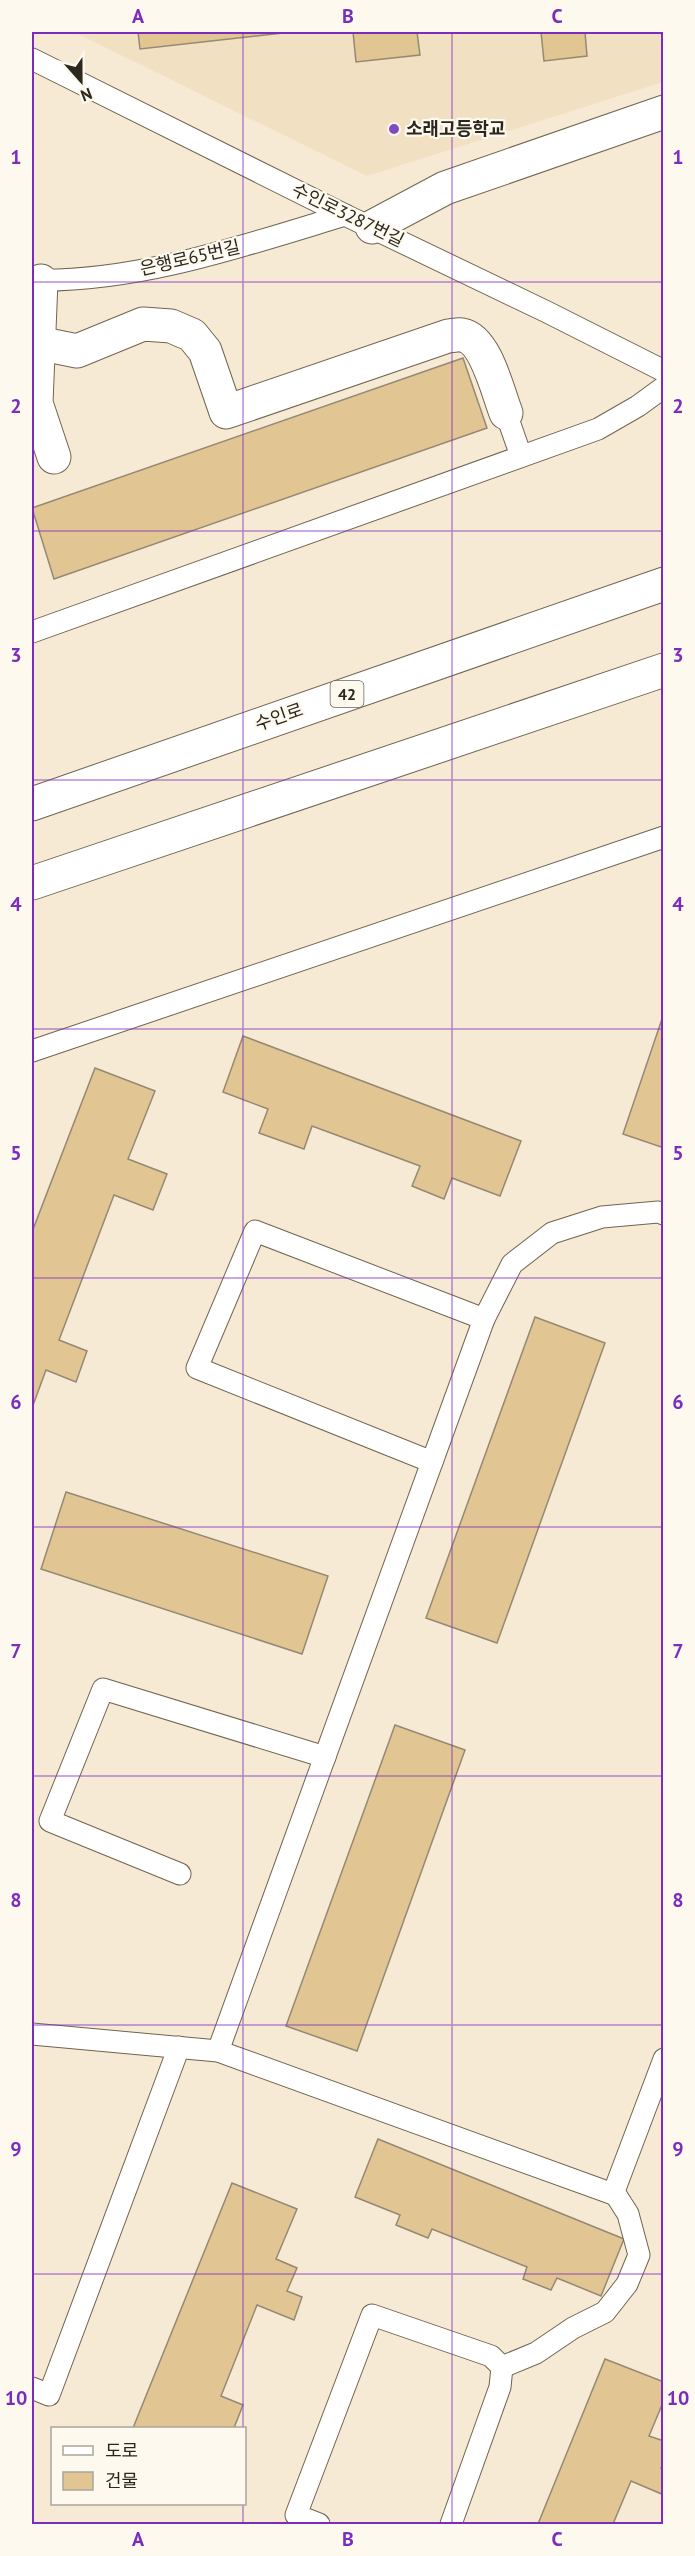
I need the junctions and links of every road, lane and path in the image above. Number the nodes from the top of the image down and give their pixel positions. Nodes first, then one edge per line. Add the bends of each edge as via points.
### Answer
1 (32, 59) edge
2 (663, 112) edge
3 (359, 221) junction
4 (36, 280) edge
5 (38, 343) junction
6 (663, 371) edge
7 (663, 387) edge
8 (506, 413) joint
9 (521, 456) junction
10 (54, 457) dead end
11 (663, 584) edge
12 (32, 632) edge
13 (663, 670) edge
14 (32, 804) edge
15 (663, 837) edge
16 (32, 883) edge
17 (32, 1051) edge
18 (663, 1214) edge
19 (484, 1319) junction
20 (432, 1462) junction
21 (325, 1757) junction
22 (180, 1874) dead end
23 (32, 2034) edge
24 (179, 2047) junction
25 (218, 2051) junction
26 (663, 2059) edge
27 (614, 2192) junction
28 (502, 2367) junction
29 (32, 2388) edge
30 (319, 2524) edge
31 (451, 2524) edge

1 - 3 lane, 수인로3287번길
2 - 3 main road, 은행로65번길
3 - 4 lane, 은행로65번길 via 99,278
3 - 6 lane, 수인로3287번길
4 - 5 main road
5 - 8 main road via 77,351 144,324 171,326 192,335 206,351 226,412 448,336 464,335 484,353
5 - 10 main road via 36,403
7 - 9 lane via 598,429
8 - 9 lane
9 - 12 lane
11 - 14 main road, 수인로 / 42
13 - 16 main road
15 - 17 lane
18 - 19 lane via 602,1217 552,1233 512,1264
19 - 20 lane
19 - 20 lane via 255,1231 197,1368
20 - 21 lane
21 - 22 lane via 103,1689 50,1821
21 - 25 lane
23 - 24 lane
24 - 25 lane
24 - 29 lane via 50,2395
25 - 27 lane
26 - 27 lane
27 - 28 lane via 628,2214 639,2255 627,2284 604,2312 536,2353
28 - 30 lane via 491,2356 372,2315 296,2515
28 - 31 lane via 500,2386

